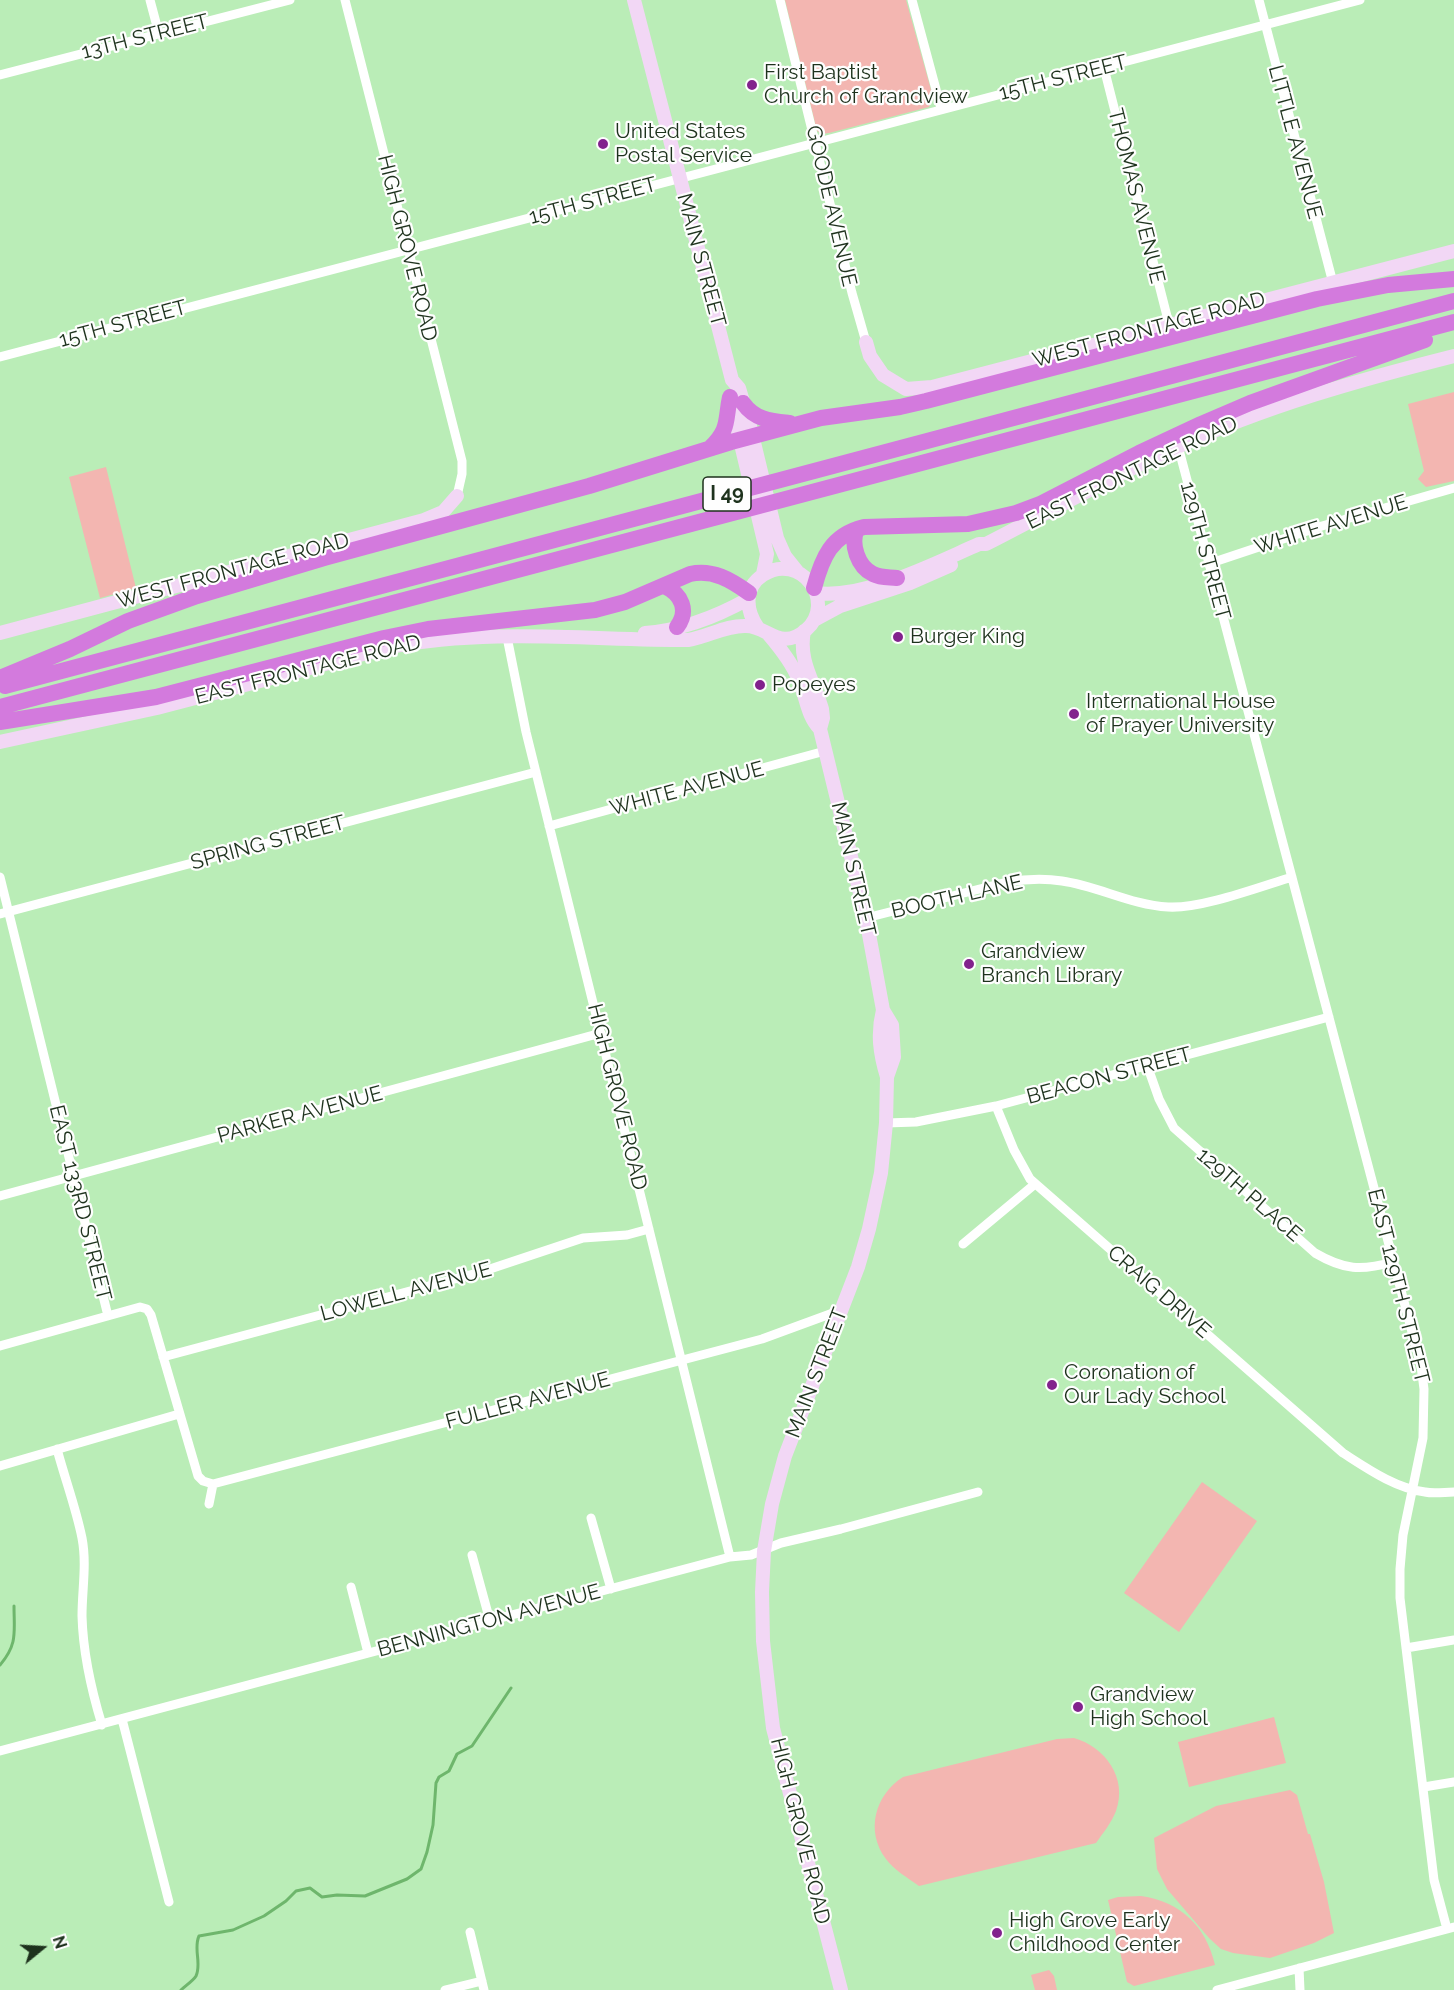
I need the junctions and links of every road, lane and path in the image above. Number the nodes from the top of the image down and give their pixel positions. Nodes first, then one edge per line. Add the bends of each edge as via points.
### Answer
1 (150, 0) edge
2 (290, 0) edge
3 (345, 0) edge
4 (634, 0) edge
5 (780, 0) edge
6 (912, 0) edge
7 (1258, 0) edge
8 (1359, 0) edge
9 (1265, 25) junction
10 (159, 34) junction
11 (1104, 68) junction
12 (0, 75) edge
13 (941, 108) junction
14 (816, 143) junction
15 (680, 178) junction
16 (407, 249) junction
17 (1454, 251) edge
18 (1454, 279) edge
19 (1333, 283) junction
20 (1454, 301) edge
21 (1454, 322) edge
22 (1169, 324) junction
23 (1454, 328) edge
24 (866, 342) joint
25 (1454, 356) edge
26 (0, 357) edge
27 (735, 393) junction
28 (797, 424) junction
29 (748, 445) junction
30 (1178, 446) junction
31 (710, 448) junction
32 (1454, 488) edge
33 (457, 496) joint
34 (857, 529) junction
35 (770, 539) junction
36 (986, 544) junction
37 (1208, 564) junction
38 (797, 571) junction
39 (763, 574) junction
40 (897, 578) junction
41 (664, 586) junction
42 (815, 590) junction
43 (748, 596) junction
44 (814, 620) junction
45 (677, 627) junction
46 (804, 631) junction
47 (764, 632) junction
48 (0, 633) edge
49 (507, 637) junction
50 (621, 638) junction
51 (1233, 656) joint
52 (0, 678) edge
53 (0, 687) edge
54 (0, 707) edge
55 (0, 722) edge
56 (820, 729) junction
57 (0, 742) edge
58 (825, 751) junction
59 (536, 772) junction
60 (549, 826) junction
61 (0, 877) edge
62 (1292, 877) junction
63 (4, 912) edge
64 (866, 918) junction
65 (1329, 1017) junction
66 (601, 1033) junction
67 (1147, 1065) junction
68 (996, 1106) junction
69 (886, 1123) junction
70 (74, 1176) junction
71 (1035, 1184) junction
72 (0, 1196) edge
73 (649, 1229) junction
74 (963, 1244) dead end
75 (1394, 1262) junction
76 (841, 1310) junction
77 (108, 1316) junction
78 (0, 1346) edge
79 (163, 1357) junction
80 (682, 1361) junction
81 (179, 1414) junction
82 (57, 1449) junction
83 (0, 1466) edge
84 (213, 1484) junction
85 (1414, 1490) junction
86 (978, 1492) dead end
87 (1454, 1492) edge
88 (209, 1504) dead end
89 (591, 1518) dead end
90 (764, 1551) junction
91 (472, 1555) dead end
92 (730, 1557) junction
93 (351, 1587) dead end
94 (611, 1589) junction
95 (490, 1621) junction
96 (1454, 1640) edge
97 (1406, 1648) junction
98 (368, 1653) junction
99 (766, 1671) joint
100 (122, 1719) junction
101 (102, 1725) junction
102 (0, 1751) edge
103 (1454, 1782) edge
104 (1424, 1787) junction
105 (169, 1902) dead end
106 (1450, 1928) edge
107 (470, 1932) dead end
108 (1299, 1968) junction
109 (483, 1985) edge
110 (446, 1990) edge
111 (841, 1990) edge
112 (1217, 1990) edge
113 (1300, 1990) edge

1 - 10 street
2 - 10 street, 13TH STREET
3 - 16 street, HIGH GROVE ROAD
4 - 15 street, MAIN STREET
5 - 14 street, GOODE AVENUE
6 - 13 street
7 - 9 street, LITTLE AVENUE
8 - 9 street, 15TH STREET
9 - 11 street, 15TH STREET
9 - 19 street, LITTLE AVENUE
10 - 12 street, 13TH STREET
11 - 13 street, 15TH STREET
11 - 22 street, THOMAS AVENUE
13 - 14 street, 15TH STREET
14 - 15 street, 15TH STREET
14 - 24 street, GOODE AVENUE
15 - 16 street, 15TH STREET
15 - 27 street, MAIN STREET
16 - 26 street, 15TH STREET
16 - 33 street, HIGH GROVE ROAD via 462,461
17 - 19 street, WEST FRONTAGE ROAD
18 - 28 highway via 1388,285 1328,297 926,401
19 - 22 street, WEST FRONTAGE ROAD
20 - 53 highway, I 49
21 - 54 highway, I 49
22 - 24 street, WEST FRONTAGE ROAD via 923,388 906,389 883,375
23 - 34 highway via 1221,416 1016,513 968,524
25 - 30 street, EAST FRONTAGE ROAD via 1287,403
27 - 28 highway via 762,419
27 - 29 street, MAIN STREET
27 - 31 highway via 726,426
28 - 29 highway
29 - 31 highway
29 - 35 street, MAIN STREET
30 - 36 street, EAST FRONTAGE ROAD
30 - 37 street, 129TH STREET
31 - 52 highway via 197,596 128,621
32 - 37 street, WHITE AVENUE
33 - 48 street, WEST FRONTAGE ROAD via 443,512 424,520
34 - 40 highway via 854,545 865,568 879,576
34 - 42 highway via 836,540 826,551
35 - 38 street, MAIN STREET
35 - 39 street, MAIN STREET
36 - 40 street, EAST FRONTAGE ROAD
36 - 44 street, EAST FRONTAGE ROAD via 932,575 840,606
37 - 51 street, 129TH STREET
38 - 39 street via 781,568
38 - 42 street
39 - 43 street
40 - 42 street, EAST FRONTAGE ROAD via 844,593
41 - 43 highway via 690,574 708,572 729,580
41 - 45 highway via 676,594 683,606 683,617
41 - 55 highway via 595,610 428,629 156,697
42 - 44 street via 818,604
43 - 45 street, EAST FRONTAGE ROAD via 713,617
43 - 47 street via 750,614
44 - 46 street
45 - 50 street, EAST FRONTAGE ROAD
46 - 47 street via 787,638
46 - 56 street, MAIN STREET via 803,657 822,709
47 - 50 street, EAST FRONTAGE ROAD via 735,626 688,640
47 - 56 street, MAIN STREET via 794,670 813,722
49 - 50 street, EAST FRONTAGE ROAD
49 - 57 street, EAST FRONTAGE ROAD via 459,637 390,647 157,708
49 - 59 street, HIGH GROVE ROAD
51 - 62 street, EAST 129TH STREET
56 - 58 street, MAIN STREET
58 - 60 street, WHITE AVENUE
58 - 64 street, MAIN STREET
59 - 60 street, HIGH GROVE ROAD
59 - 63 street, SPRING STREET
60 - 66 street, HIGH GROVE ROAD
61 - 63 street, EAST 133RD STREET
62 - 64 street, BOOTH LANE via 1199,904 1170,908 1142,904 1065,881 1026,879
62 - 65 street, EAST 129TH STREET
63 - 70 street, EAST 133RD STREET
64 - 69 street, MAIN STREET via 883,1010 892,1025 894,1057 887,1077
65 - 67 street, BEACON STREET
65 - 75 street, EAST 129TH STREET
66 - 70 street, PARKER AVENUE
66 - 73 street, HIGH GROVE ROAD
67 - 68 street, BEACON STREET
67 - 75 street, 129TH PLACE via 1174,1128 1315,1253 1352,1268
68 - 69 street, BEACON STREET via 916,1122
68 - 71 street, CRAIG DRIVE via 1014,1150
69 - 76 street, MAIN STREET via 880,1180 869,1229
70 - 72 street, PARKER AVENUE
70 - 77 street, EAST 133RD STREET
71 - 74 street
71 - 85 street, CRAIG DRIVE via 1343,1453 1378,1475
73 - 79 street, LOWELL AVENUE via 583,1238 481,1272
73 - 80 street, HIGH GROVE ROAD
75 - 85 street, EAST 129TH STREET via 1424,1389 1423,1438
76 - 80 street, FULLER AVENUE via 762,1339
76 - 90 street, MAIN STREET via 785,1455
77 - 78 street
77 - 79 street, EAST 133RD STREET via 140,1307 147,1309
79 - 81 street, EAST 133RD STREET
80 - 84 street, FULLER AVENUE
80 - 92 street, HIGH GROVE ROAD
81 - 82 street
81 - 84 street, EAST 133RD STREET via 198,1476
82 - 83 street
82 - 101 street via 82,1538 84,1645
84 - 88 street
85 - 87 street, CRAIG DRIVE
85 - 97 street, EAST 129TH STREET via 1400,1569
86 - 90 street, BENNINGTON AVENUE via 781,1543
89 - 94 street
90 - 92 street, BENNINGTON AVENUE
90 - 99 street, MAIN STREET
91 - 95 street
92 - 94 street, BENNINGTON AVENUE
93 - 98 street
94 - 95 street, BENNINGTON AVENUE
95 - 98 street, BENNINGTON AVENUE
96 - 97 street
97 - 104 street, EAST 129TH STREET
98 - 100 street, BENNINGTON AVENUE
99 - 111 street, HIGH GROVE ROAD via 773,1728
100 - 101 street, BENNINGTON AVENUE
100 - 105 street
101 - 102 street, BENNINGTON AVENUE
103 - 104 street
104 - 106 street, EAST 129TH STREET via 1434,1880
106 - 108 street
107 - 109 street
108 - 112 street
108 - 113 street
109 - 110 street

